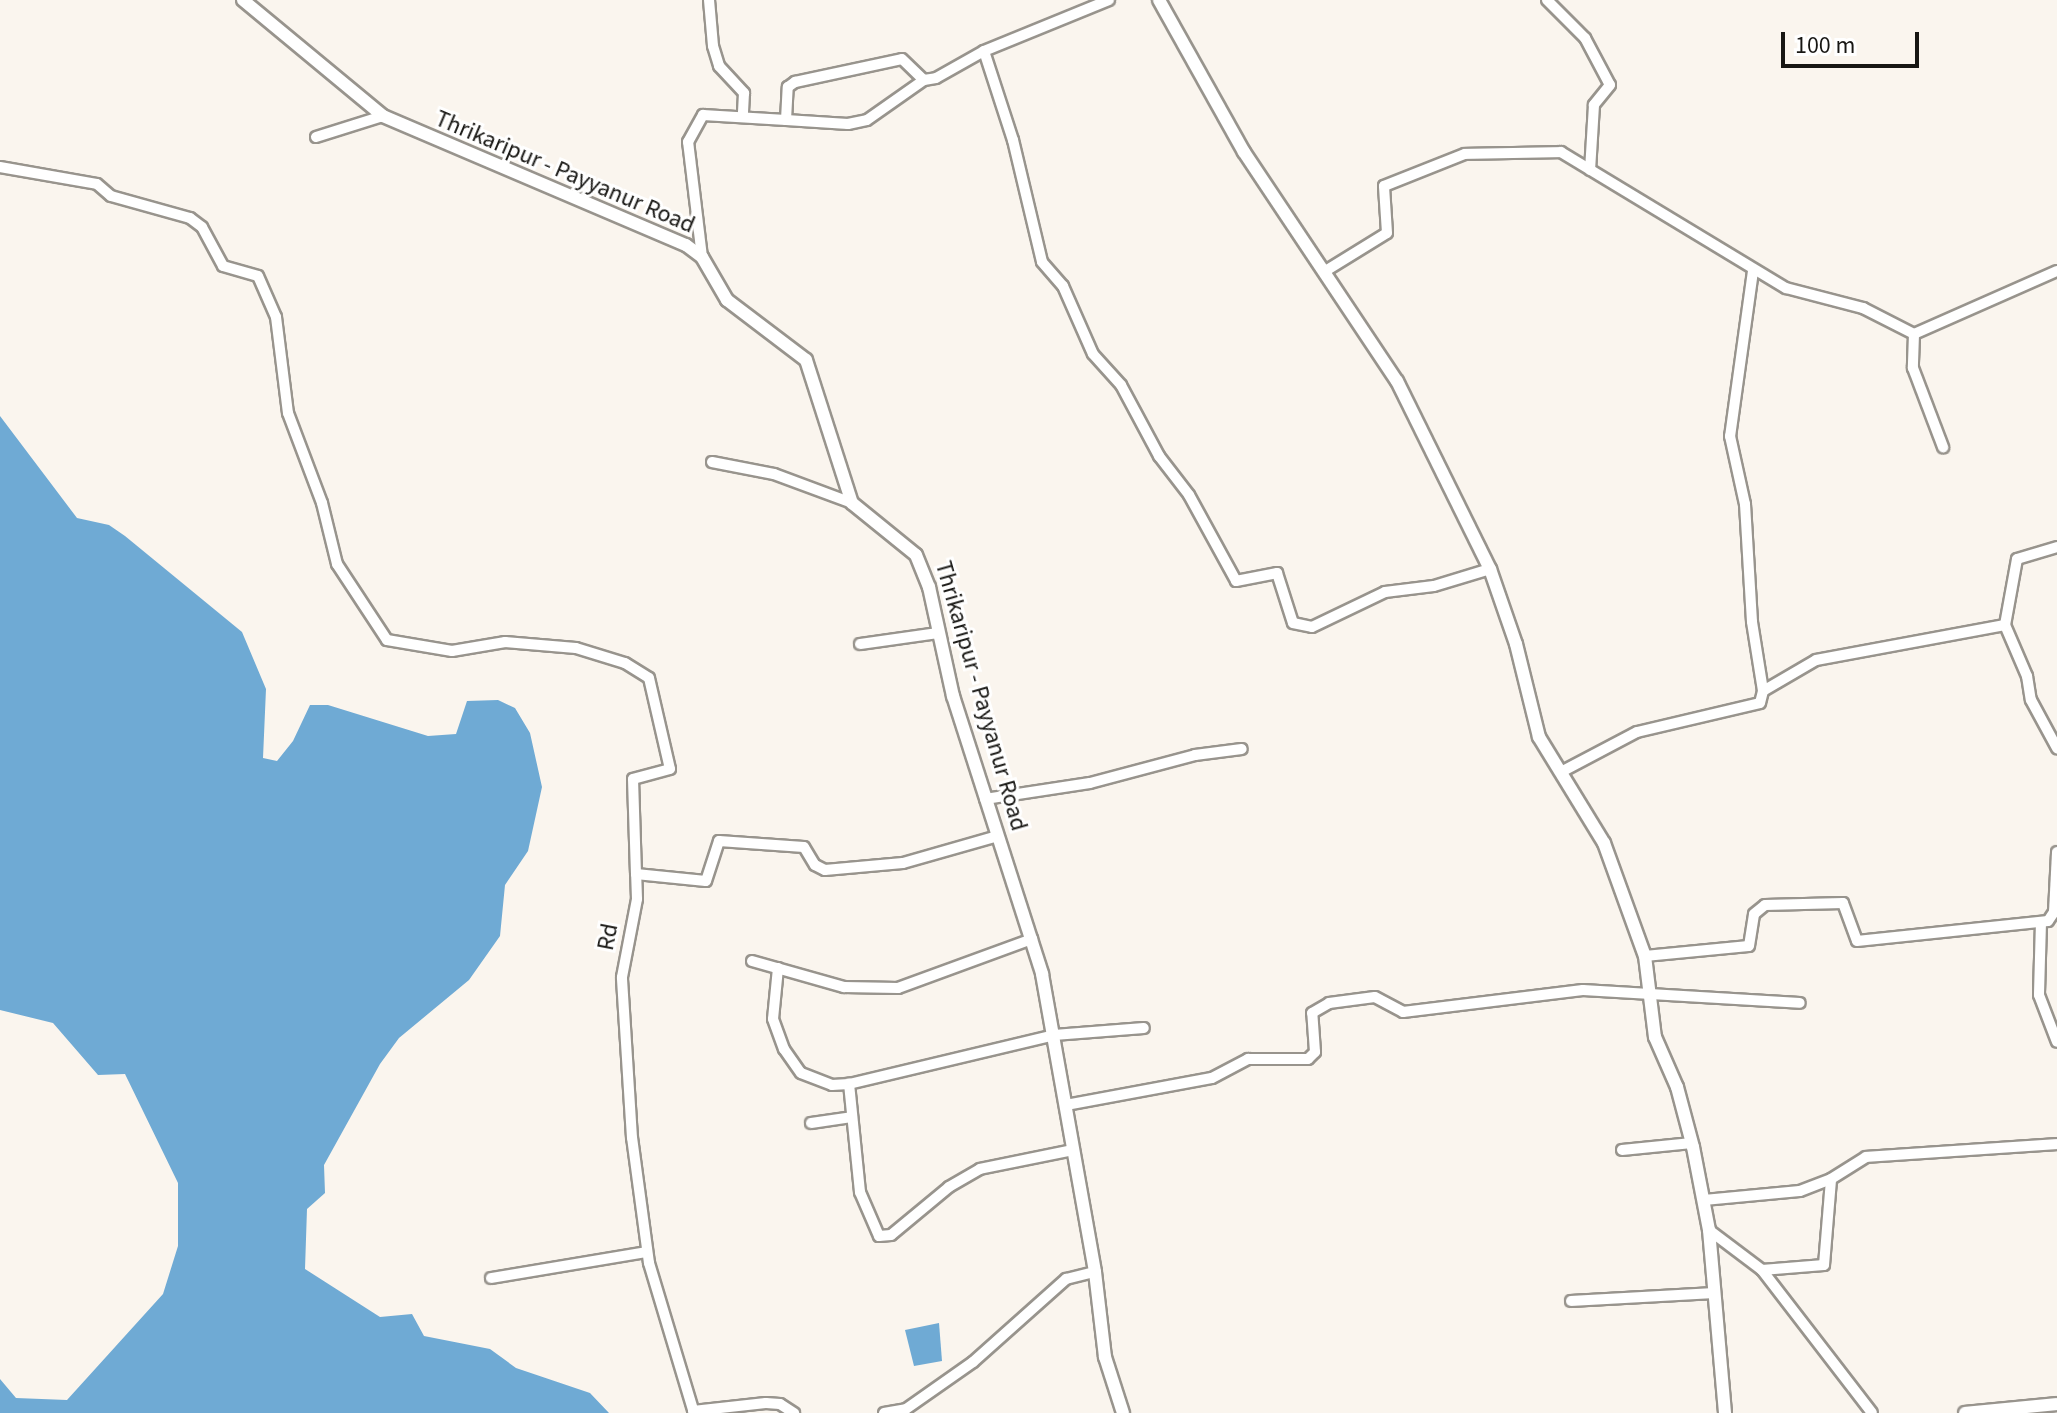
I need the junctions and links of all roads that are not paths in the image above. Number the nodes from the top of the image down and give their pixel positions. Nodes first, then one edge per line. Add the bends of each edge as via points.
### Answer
1 (243, 0) edge
2 (709, 0) edge
3 (1109, 0) edge
4 (1159, 0) edge
5 (1547, 0) edge
6 (984, 51) junction
7 (924, 80) junction
8 (743, 115) junction
9 (383, 116) junction
10 (786, 120) junction
11 (316, 137) dead end
12 (0, 167) edge
13 (1590, 170) junction
14 (702, 257) junction
15 (1327, 270) junction
16 (1753, 271) junction
17 (2057, 271) edge
18 (1914, 334) junction
19 (1943, 447) dead end
20 (712, 462) dead end
21 (852, 503) junction
22 (2057, 547) edge
23 (1490, 569) junction
24 (2005, 625) junction
25 (938, 633) junction
26 (860, 644) dead end
27 (1763, 691) junction
28 (2057, 748) edge
29 (1242, 749) dead end
30 (1561, 772) junction
31 (985, 799) junction
32 (998, 836) junction
33 (2057, 852) edge
34 (636, 874) junction
35 (2041, 922) junction
36 (1032, 939) junction
37 (1645, 956) junction
38 (752, 961) dead end
39 (778, 968) junction
40 (1648, 998) junction
41 (1800, 1003) dead end
42 (1144, 1028) dead end
43 (1054, 1035) junction
44 (2057, 1042) edge
45 (849, 1084) junction
46 (1066, 1105) junction
47 (852, 1117) junction
48 (811, 1123) dead end
49 (1692, 1143) junction
50 (2057, 1144) edge
51 (1073, 1150) junction
52 (1622, 1150) dead end
53 (1831, 1179) junction
54 (1704, 1200) junction
55 (1709, 1230) junction
56 (647, 1252) junction
57 (1762, 1270) junction
58 (1095, 1272) junction
59 (491, 1278) dead end
60 (1714, 1293) junction
61 (1571, 1301) dead end
62 (2057, 1404) edge
63 (694, 1412) edge
64 (794, 1413) edge
65 (884, 1413) edge
66 (1123, 1413) edge
67 (1725, 1413) edge
68 (1872, 1413) edge
69 (1965, 1413) edge

1 - 9 main road, Thrikaripur - Payyanur Road
2 - 8 street via 713,46 719,66 744,93
3 - 6 street
4 - 15 main road via 1244,152
5 - 13 street via 1585,38 1610,85 1592,114
6 - 7 street
6 - 23 street via 1013,140 1042,262 1063,286 1093,354 1121,385 1236,581 1277,573 1293,623 1312,627 1385,592 1434,586
7 - 10 street via 867,120
7 - 10 street via 902,59 795,82 788,87
8 - 10 street
8 - 14 street via 703,115 688,142
9 - 11 street
9 - 14 main road, Thrikaripur - Payyanur Road
12 - 34 street, Rd via 97,184 111,196 190,218 202,227 223,266 258,276 276,317 288,413 322,503 337,564 387,640 452,651 505,642 576,648 625,663 649,678 670,769 633,779
13 - 15 street via 1561,152 1465,154 1384,186 1387,233
13 - 16 street
14 - 21 main road, Thrikaripur - Payyanur Road via 727,300 806,360
15 - 23 main road via 1397,381
16 - 18 street via 1786,288 1863,308
16 - 27 street via 1730,436 1745,504 1752,622
17 - 18 street
18 - 19 street via 1913,368
20 - 21 street via 774,474
21 - 25 main road, Thrikaripur - Payyanur Road via 916,555
22 - 24 street via 2017,559
23 - 30 main road via 1539,737
24 - 27 street via 1816,660
24 - 28 street via 2027,676 2031,700
25 - 26 street
25 - 31 main road, Thrikaripur - Payyanur Road
27 - 30 street via 1760,703 1637,732
29 - 31 street via 1195,755 1090,783
30 - 37 main road via 1604,843
31 - 32 main road, Thrikaripur - Payyanur Road
32 - 34 street via 903,863 825,870 815,865 804,847 719,841 706,881
32 - 36 main road, Thrikaripur - Payyanur Road
33 - 35 street via 2054,912
34 - 56 street, Rd via 637,899 622,977 632,1138
35 - 37 street via 1857,941 1843,903 1765,905 1754,914 1749,946
35 - 44 street via 2039,995
36 - 39 street via 898,988 844,987
36 - 43 main road, Thrikaripur - Payyanur Road
37 - 40 main road
38 - 39 street
39 - 45 street via 773,1019 784,1049 801,1073 832,1085
40 - 41 street via 1728,995
40 - 46 street via 1583,990 1505,995 1403,1012 1375,997 1329,1003 1312,1013 1315,1052 1308,1059 1248,1059 1212,1078
40 - 49 main road via 1655,1037 1677,1087
42 - 43 street
43 - 45 street
43 - 46 main road, Thrikaripur - Payyanur Road
45 - 47 street
46 - 51 main road, Thrikaripur - Payyanur Road
47 - 48 street
47 - 51 street via 860,1192 879,1236 885,1238 980,1169
49 - 52 street
49 - 54 main road
50 - 53 street via 1885,1152
51 - 58 main road, Thrikaripur - Payyanur Road
53 - 54 street via 1800,1191
53 - 57 street via 1827,1260 1817,1267
54 - 55 main road
55 - 57 street
55 - 60 main road
56 - 59 street
56 - 63 street, Rd
57 - 68 street
58 - 65 street via 1066,1279 973,1362 906,1409
58 - 66 main road, Thrikaripur - Payyanur Road via 1105,1357
60 - 61 street
60 - 67 main road
62 - 69 main road
63 - 64 street via 766,1403

